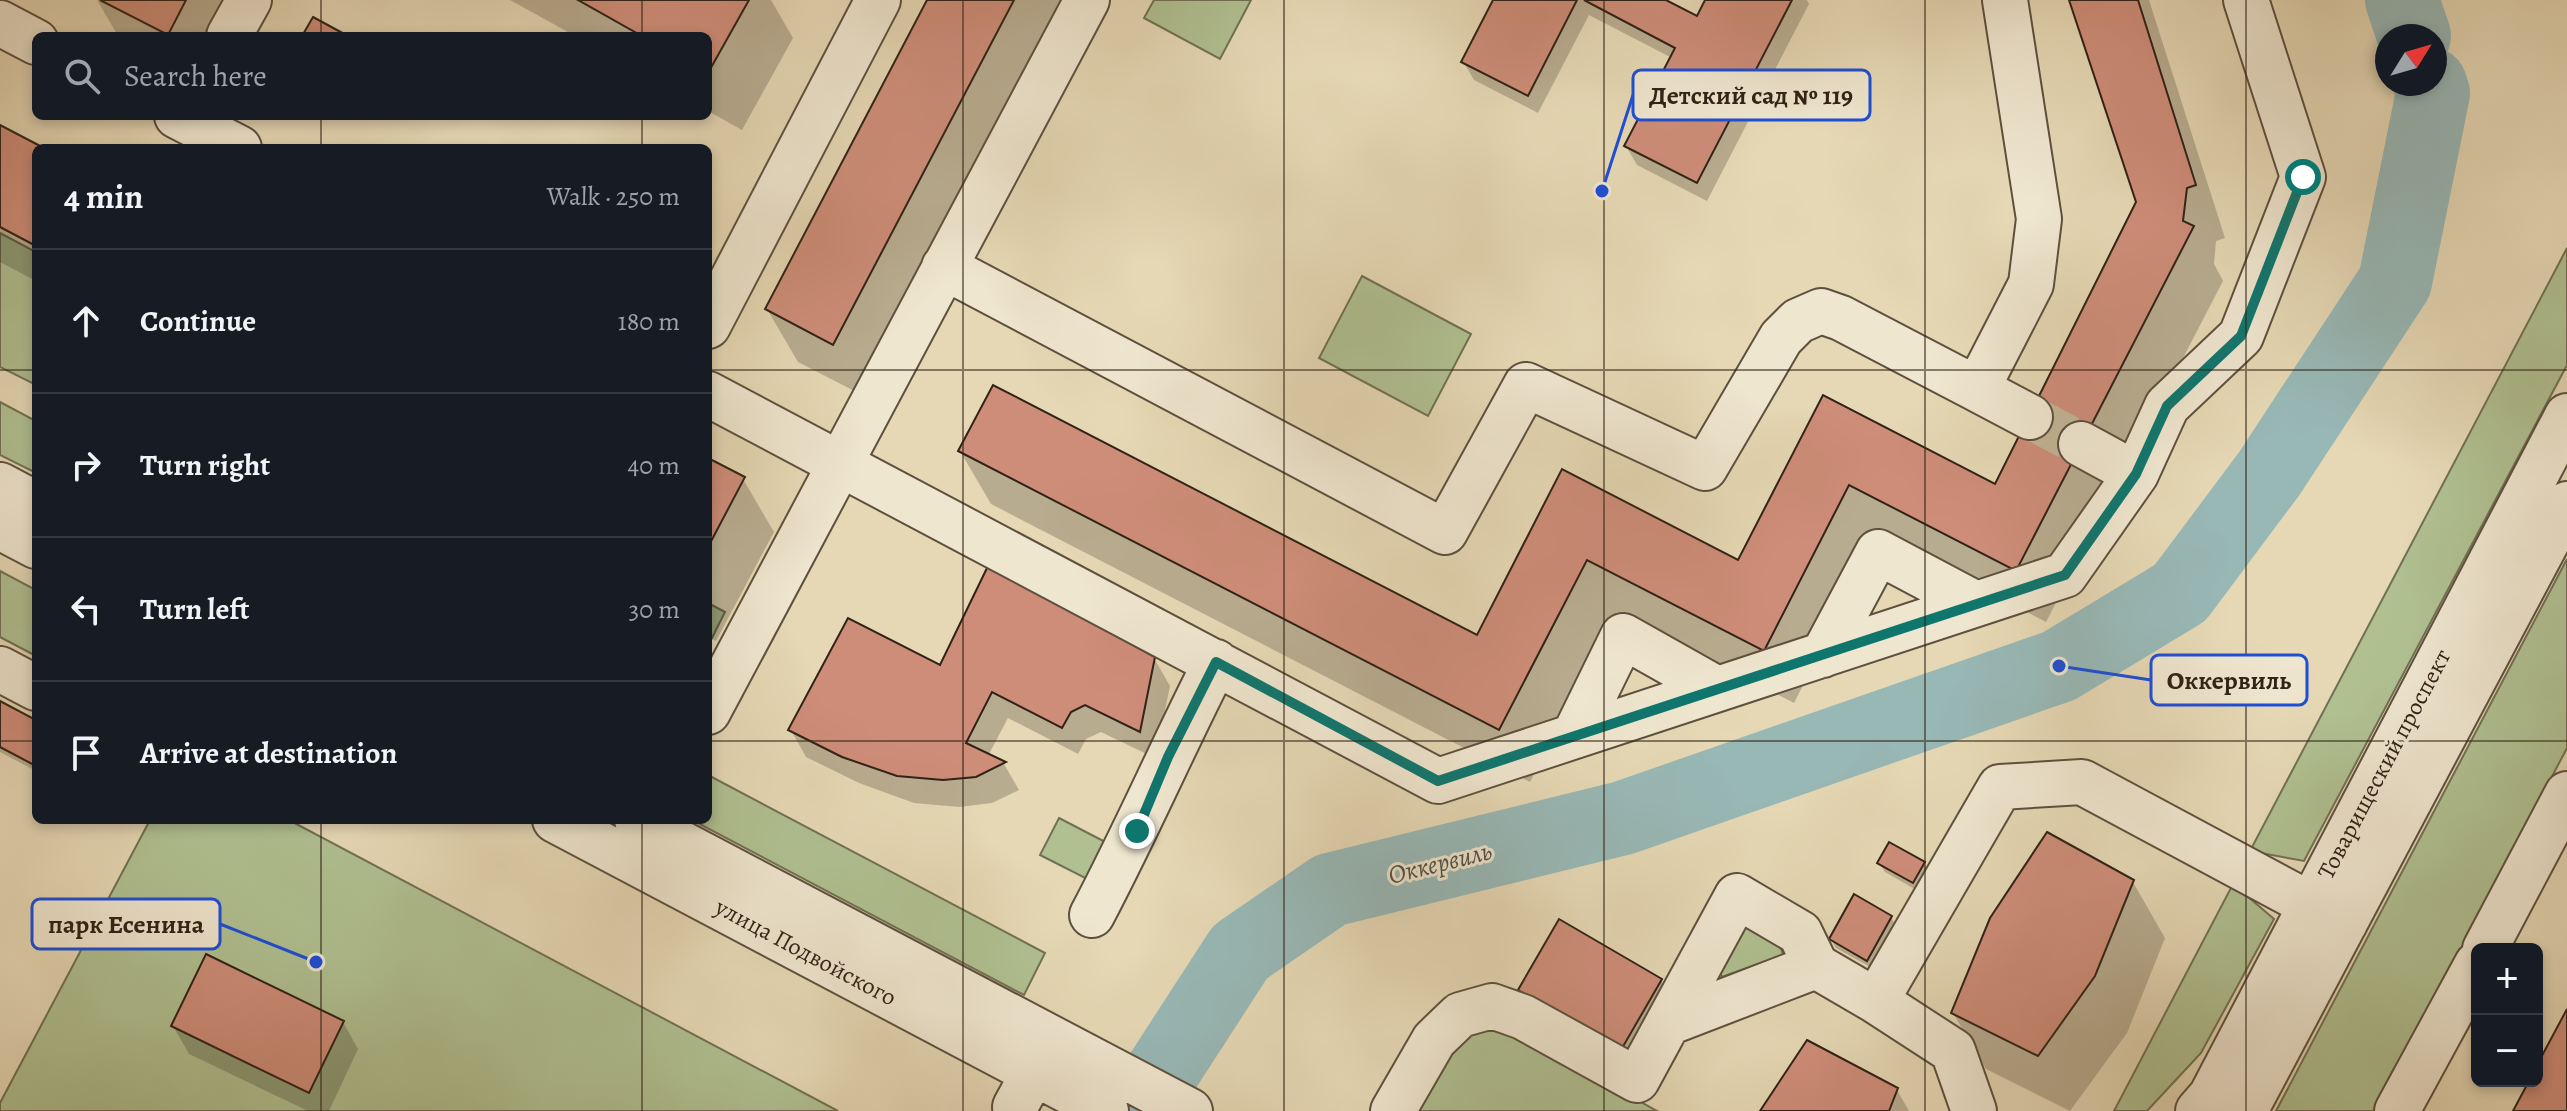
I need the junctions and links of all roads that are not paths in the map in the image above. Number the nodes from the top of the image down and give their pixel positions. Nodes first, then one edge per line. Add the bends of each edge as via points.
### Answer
1 (12, 0) edge
2 (249, 0) edge
3 (878, 0) edge
4 (1087, 0) edge
5 (2005, 0) edge
6 (2246, 0) edge
7 (0, 22) edge
8 (231, 32) edge
9 (32, 40) edge
10 (188, 120) edge
11 (232, 144) edge
12 (944, 267) junction
13 (712, 318) edge
14 (1977, 389) junction
15 (712, 396) edge
16 (2567, 416) edge
17 (2030, 417) tunnel mouth
18 (2081, 444) tunnel mouth
19 (840, 463) junction
20 (2136, 474) junction
21 (0, 485) edge
22 (32, 502) edge
23 (2567, 504) edge
24 (0, 527) edge
25 (32, 544) edge
26 (1976, 604) junction
27 (1823, 655) junction
28 (1216, 662) junction
29 (0, 669) edge
30 (32, 686) edge
31 (1717, 689) junction
32 (712, 704) edge
33 (1574, 736) junction
34 (2567, 794) edge
35 (584, 824) edge
36 (642, 832) edge
37 (2328, 914) junction
38 (1092, 915) dead end
39 (2488, 943) edge
40 (1816, 966) junction
41 (2471, 975) edge
42 (1876, 1001) junction
43 (1668, 1023) junction
44 (1047, 1071) junction
45 (1106, 1111) edge
46 (1190, 1111) edge
47 (1393, 1111) edge
48 (1974, 1111) edge
49 (2198, 1111) edge
50 (2245, 1111) edge
51 (2397, 1111) edge

1 - 7 street
2 - 8 street
3 - 13 street
4 - 12 street
5 - 14 street via 2039,219 2031,284
6 - 20 street via 2303,177 2241,336 2167,406
7 - 9 street
10 - 11 street
12 - 14 street via 1445,532 1526,385 1705,468 1781,338 1798,321 1821,311
12 - 19 street
14 - 17 street
15 - 19 street
16 - 37 street, Товарищеский проспект
18 - 20 street
19 - 28 street
19 - 32 street
20 - 26 street via 2065,575
21 - 22 street
23 - 37 street, Товарищеский проспект
24 - 25 street
26 - 27 street
26 - 27 street via 1878,552
27 - 31 street
28 - 33 street via 1438,781
28 - 38 street
29 - 30 street
31 - 33 street
31 - 33 street via 1623,636
34 - 39 street
35 - 36 street, улица Подвойского
36 - 44 street, улица Подвойского
37 - 42 street via 2082,782 2000,787
37 - 49 street, Товарищеский проспект
37 - 50 street, Товарищеский проспект
40 - 42 street
40 - 43 street
40 - 43 street via 1800,933 1737,896
41 - 51 street
42 - 48 street via 1953,1051
43 - 47 street via 1637,1080 1523,1017 1492,1006 1460,1015 1434,1040
44 - 45 street
44 - 46 street

